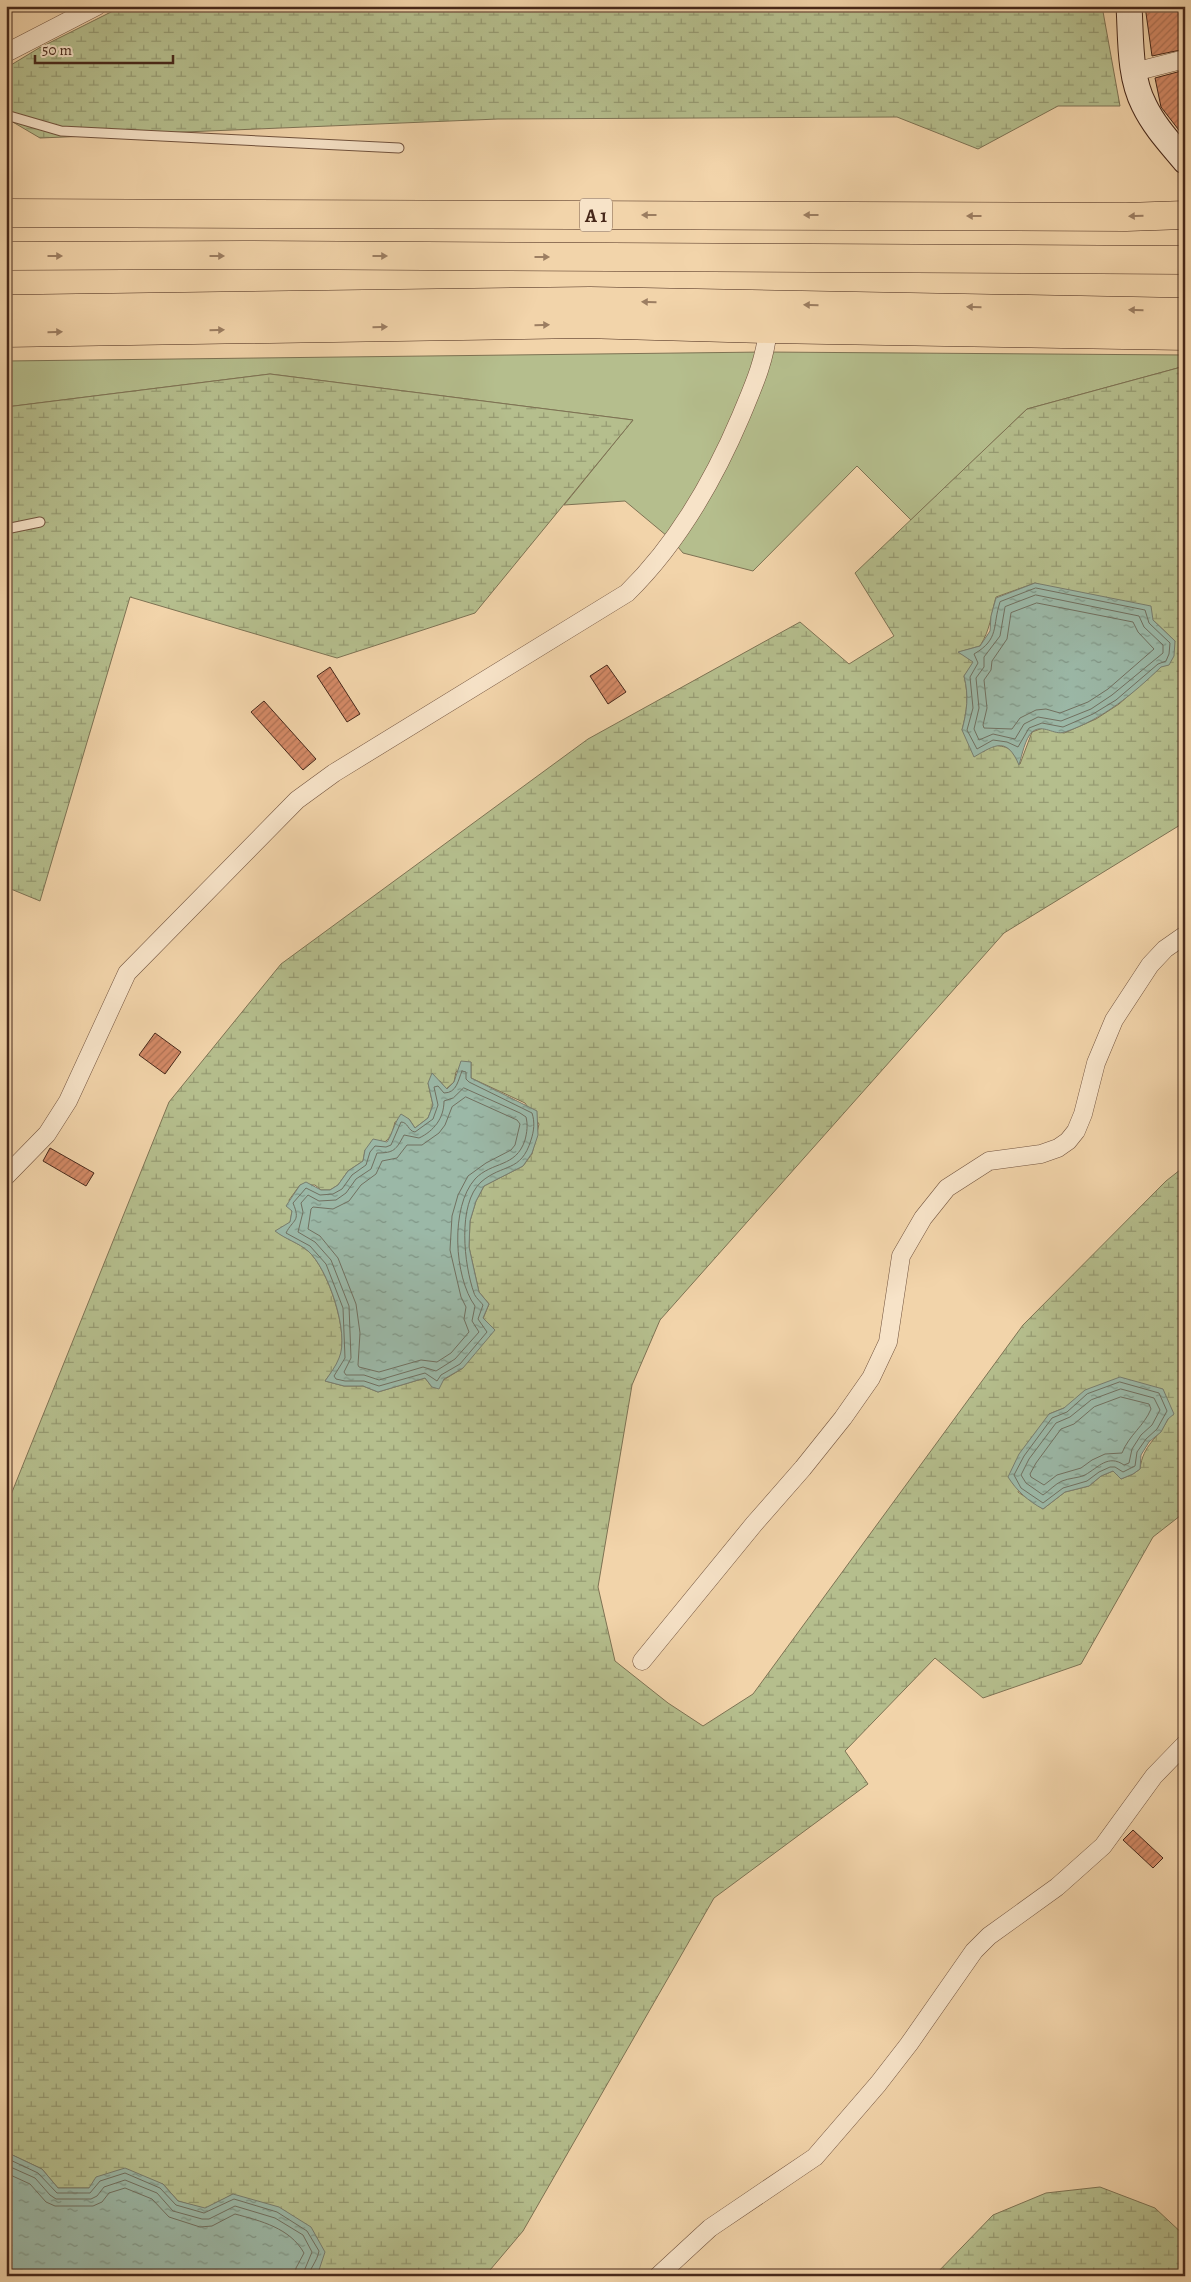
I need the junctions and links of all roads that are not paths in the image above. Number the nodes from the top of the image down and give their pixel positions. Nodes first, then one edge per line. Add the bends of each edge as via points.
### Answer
1 (96, 6) edge
2 (1129, 6) edge
3 (6, 53) edge
4 (1185, 59) edge
5 (1134, 72) junction
6 (6, 115) edge
7 (399, 148) dead end
8 (1185, 161) edge
9 (6, 214) edge
10 (1185, 215) edge
11 (6, 256) edge
12 (1185, 260) edge
13 (6, 309) edge
14 (1185, 312) edge
15 (768, 329) junction
16 (6, 333) edge
17 (1185, 336) edge
18 (40, 522) dead end
19 (6, 530) edge
20 (1185, 936) edge
21 (6, 1176) edge
22 (642, 1661) dead end
23 (1185, 1744) edge
24 (658, 2276) edge

1 - 3 street
2 - 5 street
4 - 5 street
5 - 8 street via 1143,104 1158,129
6 - 7 lane via 61,131
10 -> 9 highway, A 1
11 -> 12 highway, A 1
14 -> 13 highway via 590,301
16 -> 15 highway via 583,324
15 - 17 highway
15 - 21 street via 757,378 725,454 684,526 653,568 627,593 334,773 297,800 127,973 68,1101 47,1134
18 - 19 lane
20 - 22 street via 1165,949 1150,965 1114,1020 1096,1063 1083,1114 1068,1140 1041,1154 989,1161 947,1188 923,1218 901,1256 888,1342 871,1378 803,1468
23 - 24 street via 1154,1776 1103,1846 1057,1887 989,1936 974,1951 909,2044 815,2157 710,2228

